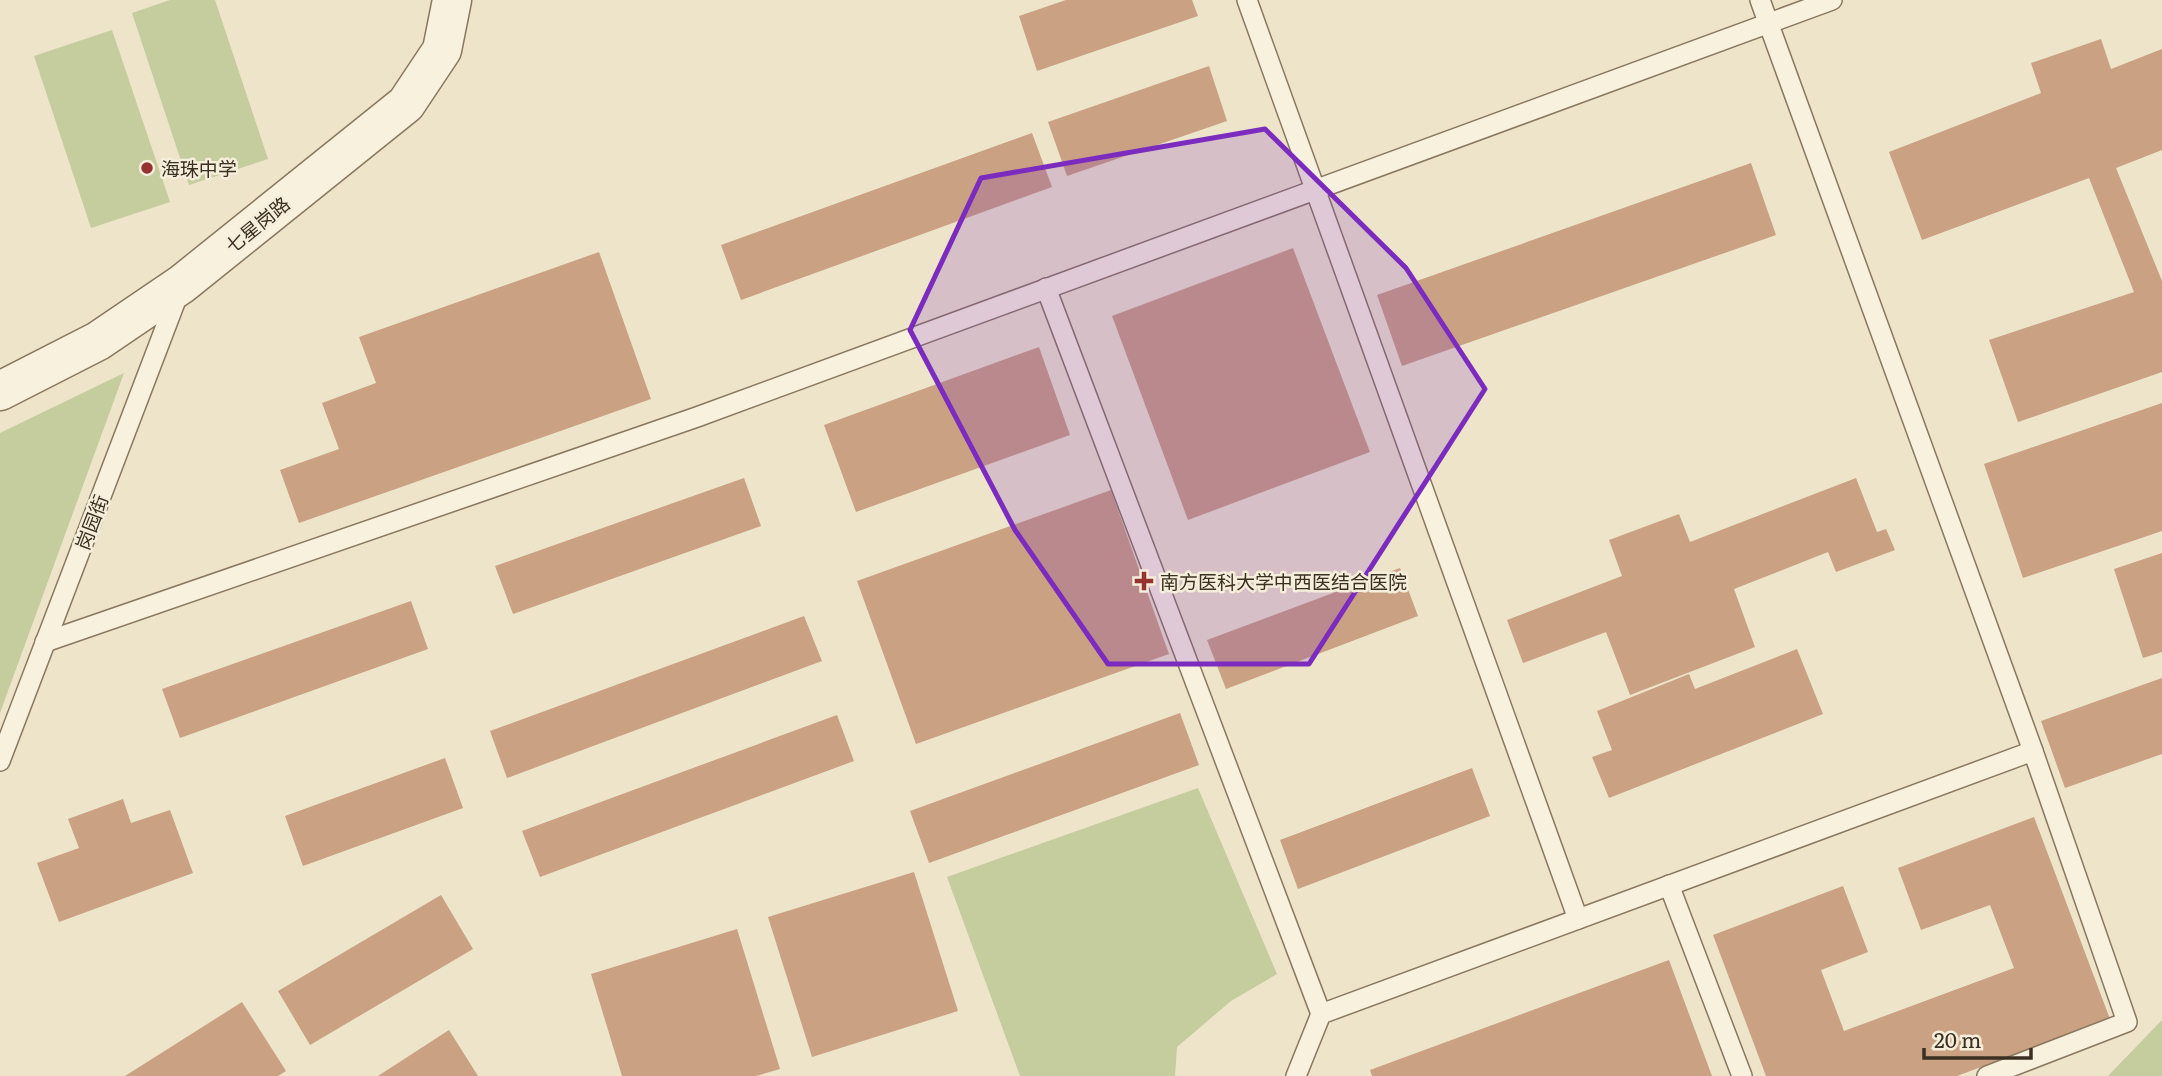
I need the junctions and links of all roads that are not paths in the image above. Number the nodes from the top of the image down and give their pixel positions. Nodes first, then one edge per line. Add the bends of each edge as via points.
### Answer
1 (452, 0) edge
2 (1247, 0) edge
3 (1760, 0) edge
4 (1832, 0) edge
5 (1769, 23) junction
6 (1315, 189) junction
7 (182, 284) junction
8 (1046, 288) junction
9 (0, 391) edge
10 (45, 642) junction
11 (2033, 751) junction
12 (0, 761) edge
13 (1669, 885) junction
14 (1577, 919) junction
15 (1321, 1014) junction
16 (1296, 1076) edge
17 (1742, 1076) edge
18 (1987, 1076) edge

1 - 7 street, 七星岗路 via 442,50 406,104
2 - 6 lane
3 - 5 lane
4 - 5 lane
5 - 6 lane
5 - 11 lane
6 - 8 lane
6 - 14 lane
7 - 9 street, 七星岗路 via 98,341
7 - 10 lane, 岗园街
8 - 10 lane via 697,417
8 - 15 lane
10 - 12 lane, 岗园街
11 - 13 lane
11 - 18 lane via 2127,1022
13 - 14 lane
13 - 17 lane
14 - 15 lane
15 - 16 lane

